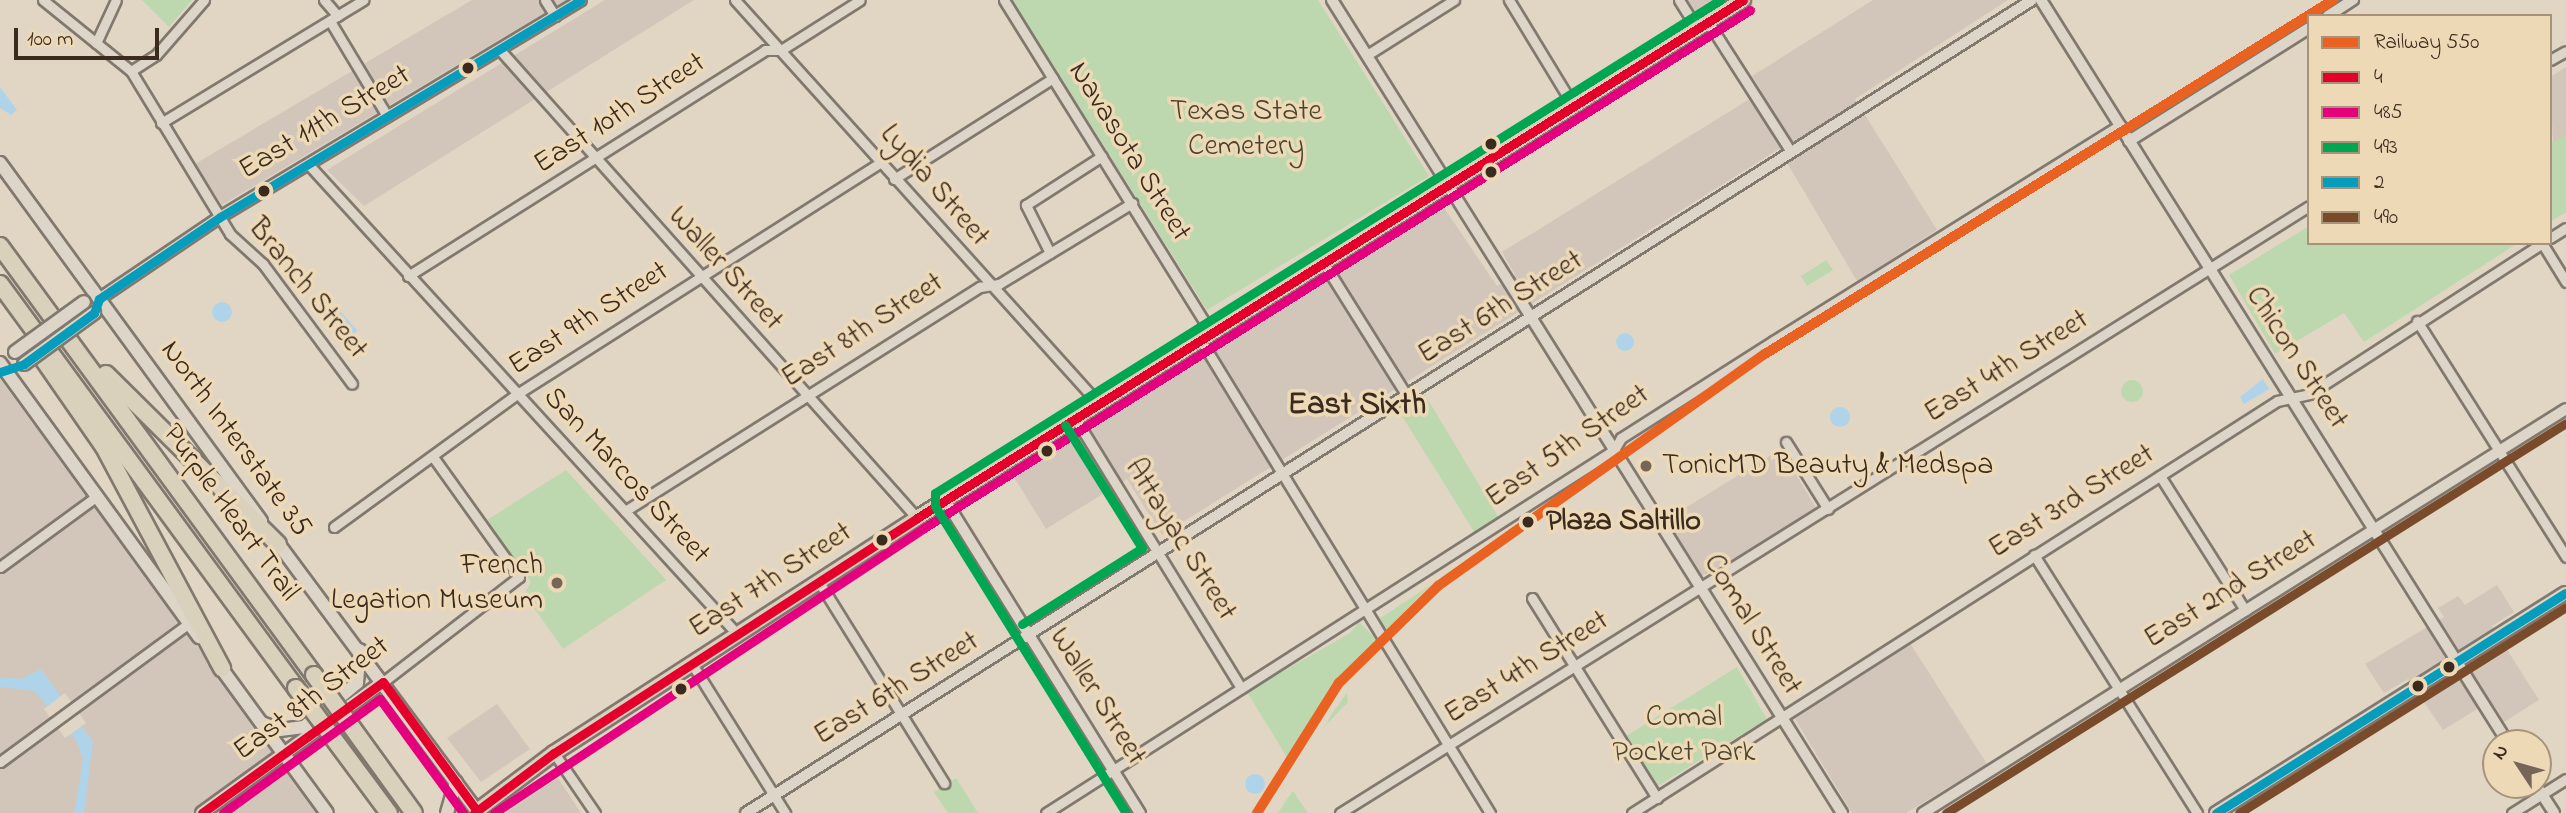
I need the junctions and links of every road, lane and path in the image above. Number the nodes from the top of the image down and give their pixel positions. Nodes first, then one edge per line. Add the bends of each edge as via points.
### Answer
1 (43, 0) edge
2 (117, 0) edge
3 (204, 0) edge
4 (324, 0) edge
5 (363, 0) edge
6 (545, 0) edge
7 (582, 0) edge
8 (735, 0) edge
9 (860, 0) edge
10 (1004, 0) edge
11 (1332, 0) edge
12 (1454, 0) edge
13 (1509, 0) edge
14 (1679, 0) edge
15 (1743, 0) edge
16 (2032, 0) edge
17 (2041, 0) edge
18 (2353, 0) edge
19 (846, 4) edge
20 (2331, 14) edge
21 (555, 16) junction
22 (334, 18) junction
23 (1702, 25) junction
24 (2307, 29) edge
25 (96, 43) junction
26 (500, 50) junction
27 (781, 50) junction
28 (1367, 55) junction
29 (131, 71) junction
30 (1053, 78) junction
31 (1574, 107) junction
32 (387, 116) junction
33 (161, 123) junction
34 (2120, 125) junction
35 (2130, 141) junction
36 (1790, 150) junction
37 (1102, 156) junction
38 (595, 160) junction
39 (0, 163) edge
40 (879, 163) junction
41 (309, 164) junction
42 (894, 179) junction
43 (1449, 186) junction
44 (1132, 204) junction
45 (2307, 207) edge
46 (220, 216) junction
47 (2539, 245) edge
48 (2543, 245) edge
49 (3, 250) edge
50 (1050, 253) junction
51 (1323, 262) junction
52 (2209, 268) junction
53 (408, 276) junction
54 (699, 277) junction
55 (2566, 282) edge
56 (0, 284) edge
57 (989, 285) junction
58 (0, 293) edge
59 (99, 299) junction
60 (1531, 318) junction
61 (2417, 321) junction
62 (1206, 335) junction
63 (1, 368) edge
64 (352, 384) dead end
65 (517, 394) junction
66 (1407, 396) junction
67 (808, 398) junction
68 (2293, 398) junction
69 (1098, 403) junction
70 (2566, 409) edge
71 (1075, 418) junction
72 (1786, 442) dead end
73 (1614, 450) junction
74 (2499, 451) junction
75 (433, 457) junction
76 (1285, 473) junction
77 (2160, 476) junction
78 (97, 496) junction
79 (945, 500) junction
80 (1828, 509) junction
81 (625, 511) junction
82 (917, 518) junction
83 (334, 527) dead end
84 (2376, 528) junction
85 (278, 544) junction
86 (1159, 552) junction
87 (2034, 555) junction
88 (2566, 557) edge
89 (0, 567) edge
90 (819, 582) junction
91 (1700, 589) junction
92 (2566, 593) edge
93 (1532, 597) dead end
94 (1366, 607) junction
95 (2245, 610) junction
96 (189, 624) junction
97 (1028, 634) junction
98 (738, 635) junction
99 (360, 650) junction
100 (2458, 662) junction
101 (692, 664) junction
102 (1574, 666) junction
103 (222, 668) junction
104 (383, 682) junction
105 (1241, 688) junction
106 (2119, 689) junction
107 (901, 715) junction
108 (1782, 717) junction
109 (262, 723) junction
110 (2499, 729) edge
111 (1450, 746) junction
112 (284, 753) junction
113 (554, 753) junction
114 (0, 762) edge
115 (1114, 771) junction
116 (456, 782) junction
117 (944, 783) dead end
118 (774, 795) junction
119 (1657, 798) junction
120 (2528, 799) edge
121 (476, 812) edge
122 (202, 813) edge
123 (327, 813) edge
124 (388, 813) edge
125 (414, 813) edge
126 (447, 813) edge
127 (595, 813) edge
128 (746, 813) edge
129 (785, 813) edge
130 (1046, 813) edge
131 (1140, 813) edge
132 (1340, 813) edge
133 (1490, 813) edge
134 (1632, 813) edge
135 (1842, 813) edge
136 (1923, 813) edge
137 (2197, 813) edge
138 (2216, 813) edge
139 (2512, 813) edge

1 - 25 street, Branch Street
2 - 25 street
3 - 29 street via 156,55
4 - 22 street
5 - 22 street
6 - 21 street
7 - 21 street, East 11th Street
8 - 27 street, Lydia Street
9 - 19 street, East 10th Street
10 - 30 street, Navasota Street
11 - 28 street, Comal Street
12 - 28 street
13 - 31 street
14 - 23 street
15 - 23 main road, East 7th Street
16 - 36 street, East 6th Street
17 - 34 street, Chicon Street
18 - 20 street
19 - 27 street, East 10th Street
21 - 26 street, East 11th Street
22 - 32 street
22 - 33 street
23 - 31 main road, East 7th Street
23 - 36 street
24 - 35 street
25 - 29 street, Branch Street
26 - 32 street, East 11th Street
26 - 38 street, Waller Street
27 - 38 street, East 10th Street via 765,50
27 - 40 street, Lydia Street
28 - 43 street, Comal Street
29 - 33 street, Branch Street
30 - 37 street, Navasota Street
30 - 42 street
31 - 43 main road, East 7th Street
32 - 41 street, East 11th Street
33 - 46 street, Branch Street
34 - 35 street, Chicon Street
34 - 73 street, East 5th Street via 1761,348 1621,438
35 - 52 street, Chicon Street
36 - 60 street, East 6th Street
37 - 44 street, Navasota Street
37 - 50 street via 1026,205
38 - 53 street, East 10th Street
38 - 54 street, Waller Street
39 - 59 main road, North Interstate 35
40 - 42 street, Lydia Street
40 - 54 street, East 9th Street
41 - 46 street, East 11th Street
41 - 53 street, San Marcos Street
42 - 57 street, Lydia Street
43 - 51 main road, East 7th Street
43 - 60 street, Comal Street
44 - 50 street, East 8th Street
44 - 62 street, Navasota Street
45 - 52 street, East 4th Street
46 - 59 street, East 11th Street
46 - 64 street, Branch Street
47 - 61 street, East 3rd Street
48 - 55 street
49 - 85 highway via 138,412
49 - 125 highway, Purple Heart Trail, bridge
50 - 57 street, East 8th Street
51 - 62 main road, East 7th Street
51 - 66 street
52 - 68 street, Chicon Street
52 - 80 street, East 4th Street
53 - 65 street, San Marcos Street
54 - 65 street, East 9th Street
54 - 67 street, Waller Street
56 - 124 highway, Purple Heart Trail, bridge
57 - 67 street, East 8th Street
57 - 69 street, Lydia Street
58 - 103 highway via 104,447
59 - 63 main road, East 11th Street, bridge via 84,302 15,352
59 - 63 main road, bridge via 94,313 24,364
59 - 85 main road, North Interstate 35
60 - 66 street, East 6th Street
60 - 73 street, Comal Street
61 - 68 street, East 3rd Street via 2309,394
61 - 74 street
62 - 69 main road, East 7th Street
62 - 76 street, Navasota Street
63 - 78 main road
65 - 75 street, East 9th Street
65 - 81 street, San Marcos Street
66 - 76 street, East 6th Street
67 - 81 street, East 8th Street
67 - 82 street, Waller Street
68 - 77 street, East 3rd Street
68 - 84 street, Chicon Street
69 - 71 main road, East 7th Street
70 - 74 street, East 2nd Street
71 - 79 main road, East 7th Street
71 - 86 street, Attayac Street
72 - 80 street
73 - 91 street, Comal Street
73 - 94 street, East 5th Street
74 - 84 street, East 2nd Street
74 - 88 street
75 - 83 street, East 9th Street
75 - 104 street, East 8th Street via 519,577
76 - 86 street, East 6th Street
76 - 94 street, Navasota Street
77 - 87 street, East 3rd Street
77 - 95 street
78 - 89 street
78 - 96 main road
79 - 82 main road, East 7th Street
79 - 97 street, Waller Street
80 - 91 street, East 4th Street
81 - 98 street, San Marcos Street
82 - 90 main road, East 7th Street
84 - 95 street, East 2nd Street
84 - 100 street, Chicon Street
85 - 99 main road, North Interstate 35
86 - 97 street, East 6th Street
86 - 105 street, Attayac Street
87 - 106 street
87 - 108 street, East 3rd Street
90 - 98 main road, East 7th Street
90 - 107 street
91 - 102 street, East 4th Street
91 - 108 street, Comal Street
92 - 100 main road
93 - 102 street
94 - 105 street, East 5th Street
94 - 111 street, Navasota Street
95 - 106 street, East 2nd Street
96 - 103 main road
96 - 114 street
97 - 107 street, East 6th Street
97 - 115 street, Waller Street
98 - 101 main road, East 7th Street
99 - 104 main road, North Interstate 35
99 - 109 main road via 357,683 304,727 280,730
100 - 110 street, Chicon Street
100 - 138 main road
101 - 113 main road, East 7th Street
101 - 118 street
102 - 111 street, East 4th Street
102 - 119 street
103 - 109 main road
104 - 112 main road, East 8th Street
104 - 116 main road, North Interstate 35
105 - 115 street, East 5th Street
106 - 136 street, East 2nd Street
106 - 137 street
107 - 117 street
107 - 118 street, East 6th Street
108 - 119 street, East 3rd Street
108 - 135 street, Comal Street
109 - 112 main road
111 - 132 street, East 4th Street
111 - 133 street, Navasota Street
112 - 122 main road, East 8th Street
112 - 123 main road
113 - 121 main road, East 7th Street
113 - 127 street
115 - 130 street, East 5th Street
115 - 131 street, Waller Street
116 - 121 main road, North Interstate 35
116 - 126 main road
118 - 128 street, East 6th Street
118 - 129 street
119 - 134 street, East 3rd Street
120 - 139 street

